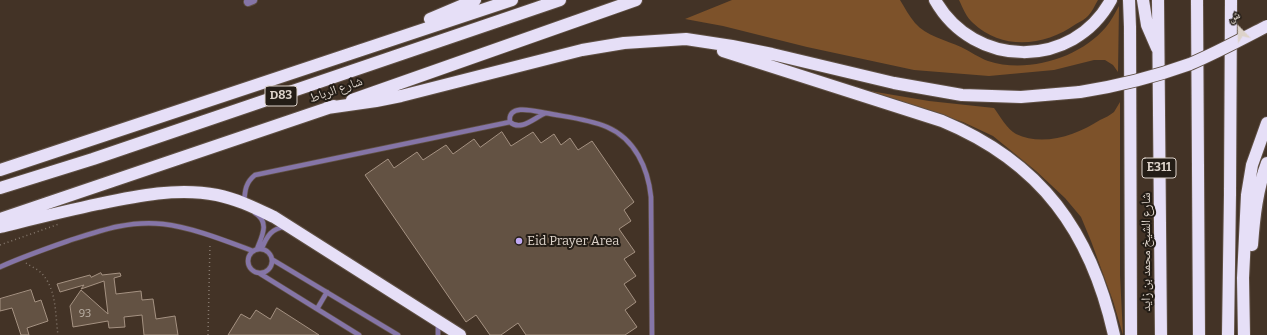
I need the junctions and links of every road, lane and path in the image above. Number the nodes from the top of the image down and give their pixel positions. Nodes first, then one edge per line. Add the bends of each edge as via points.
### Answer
1 (475, 0) edge
2 (512, 0) edge
3 (560, 0) edge
4 (636, 0) edge
5 (935, 0) edge
6 (1111, 0) edge
7 (1129, 0) edge
8 (1142, 0) edge
9 (1158, 0) edge
10 (1197, 0) edge
11 (1230, 0) edge
12 (1267, 26) edge
13 (686, 39) junction
14 (361, 49) junction
15 (1158, 51) junction
16 (327, 108) junction
17 (546, 113) junction
18 (510, 122) junction
19 (1267, 123) edge
20 (1267, 163) edge
21 (0, 170) edge
22 (0, 188) edge
23 (230, 198) junction
24 (244, 203) junction
25 (0, 220) edge
26 (64, 223) dead end
27 (0, 227) edge
28 (289, 227) junction
29 (210, 236) junction
30 (0, 245) edge
31 (262, 248) junction
32 (255, 250) junction
33 (19, 259) junction
34 (273, 260) junction
35 (0, 267) edge
36 (259, 273) junction
37 (327, 292) junction
38 (318, 309) junction
39 (438, 322) junction
40 (1244, 332) edge
41 (58, 335) edge
42 (208, 335) edge
43 (359, 335) edge
44 (398, 335) edge
45 (438, 335) edge
46 (459, 335) edge
47 (652, 335) edge
48 (1114, 335) edge
49 (1131, 335) edge
50 (1161, 335) edge
51 (1199, 335) edge
52 (1228, 335) edge

1 - 14 highway
2 - 14 highway
3 - 22 highway, شارع الرباط / D83 via 93,159
4 - 16 highway, شارع الرباط / D83
5 - 6 highway via 958,28 978,42 1002,50 1027,52 1052,48 1075,38 1102,15
7 - 49 highway
8 - 15 highway via 1147,25
9 - 15 highway, شارع الشيخ محمد بن زايد / E311
10 - 51 highway
11 - 52 highway
12 - 13 highway, bridge via 1217,52 1164,73 1080,92 1021,97 962,95
13 - 16 highway via 624,43 582,50 401,96
13 - 48 highway via 942,121 976,136 997,149 1035,180 1070,222 1097,276
14 - 21 highway
15 - 50 highway, شارع الشيخ محمد بن زايد / E311
16 - 25 highway, شارع الرباط / D83
17 - 18 lane via 521,126
17 - 18 lane via 515,110 511,113
17 - 47 lane via 607,127 633,147 642,160 650,184 651,197
18 - 24 lane via 255,175 246,185
19 - 40 highway via 1252,165 1247,194 1243,278
20 - 40 highway via 1254,220 1250,299
23 - 24 highway
23 - 27 highway via 188,192 138,196
23 - 32 lane via 233,203 257,215 264,224
24 - 28 highway
26 - 30 path
28 - 31 lane via 274,230
28 - 39 highway
29 - 32 lane
29 - 33 lane via 164,224 126,224 107,228
29 - 42 path
31 - 32 lane
31 - 34 lane via 269,252
32 - 36 lane via 248,258 249,266
33 - 35 lane
33 - 41 path via 47,279 53,294
34 - 36 lane via 270,268
34 - 37 lane
36 - 38 lane
37 - 38 lane
37 - 44 lane
38 - 43 lane
39 - 45 lane
39 - 46 highway

